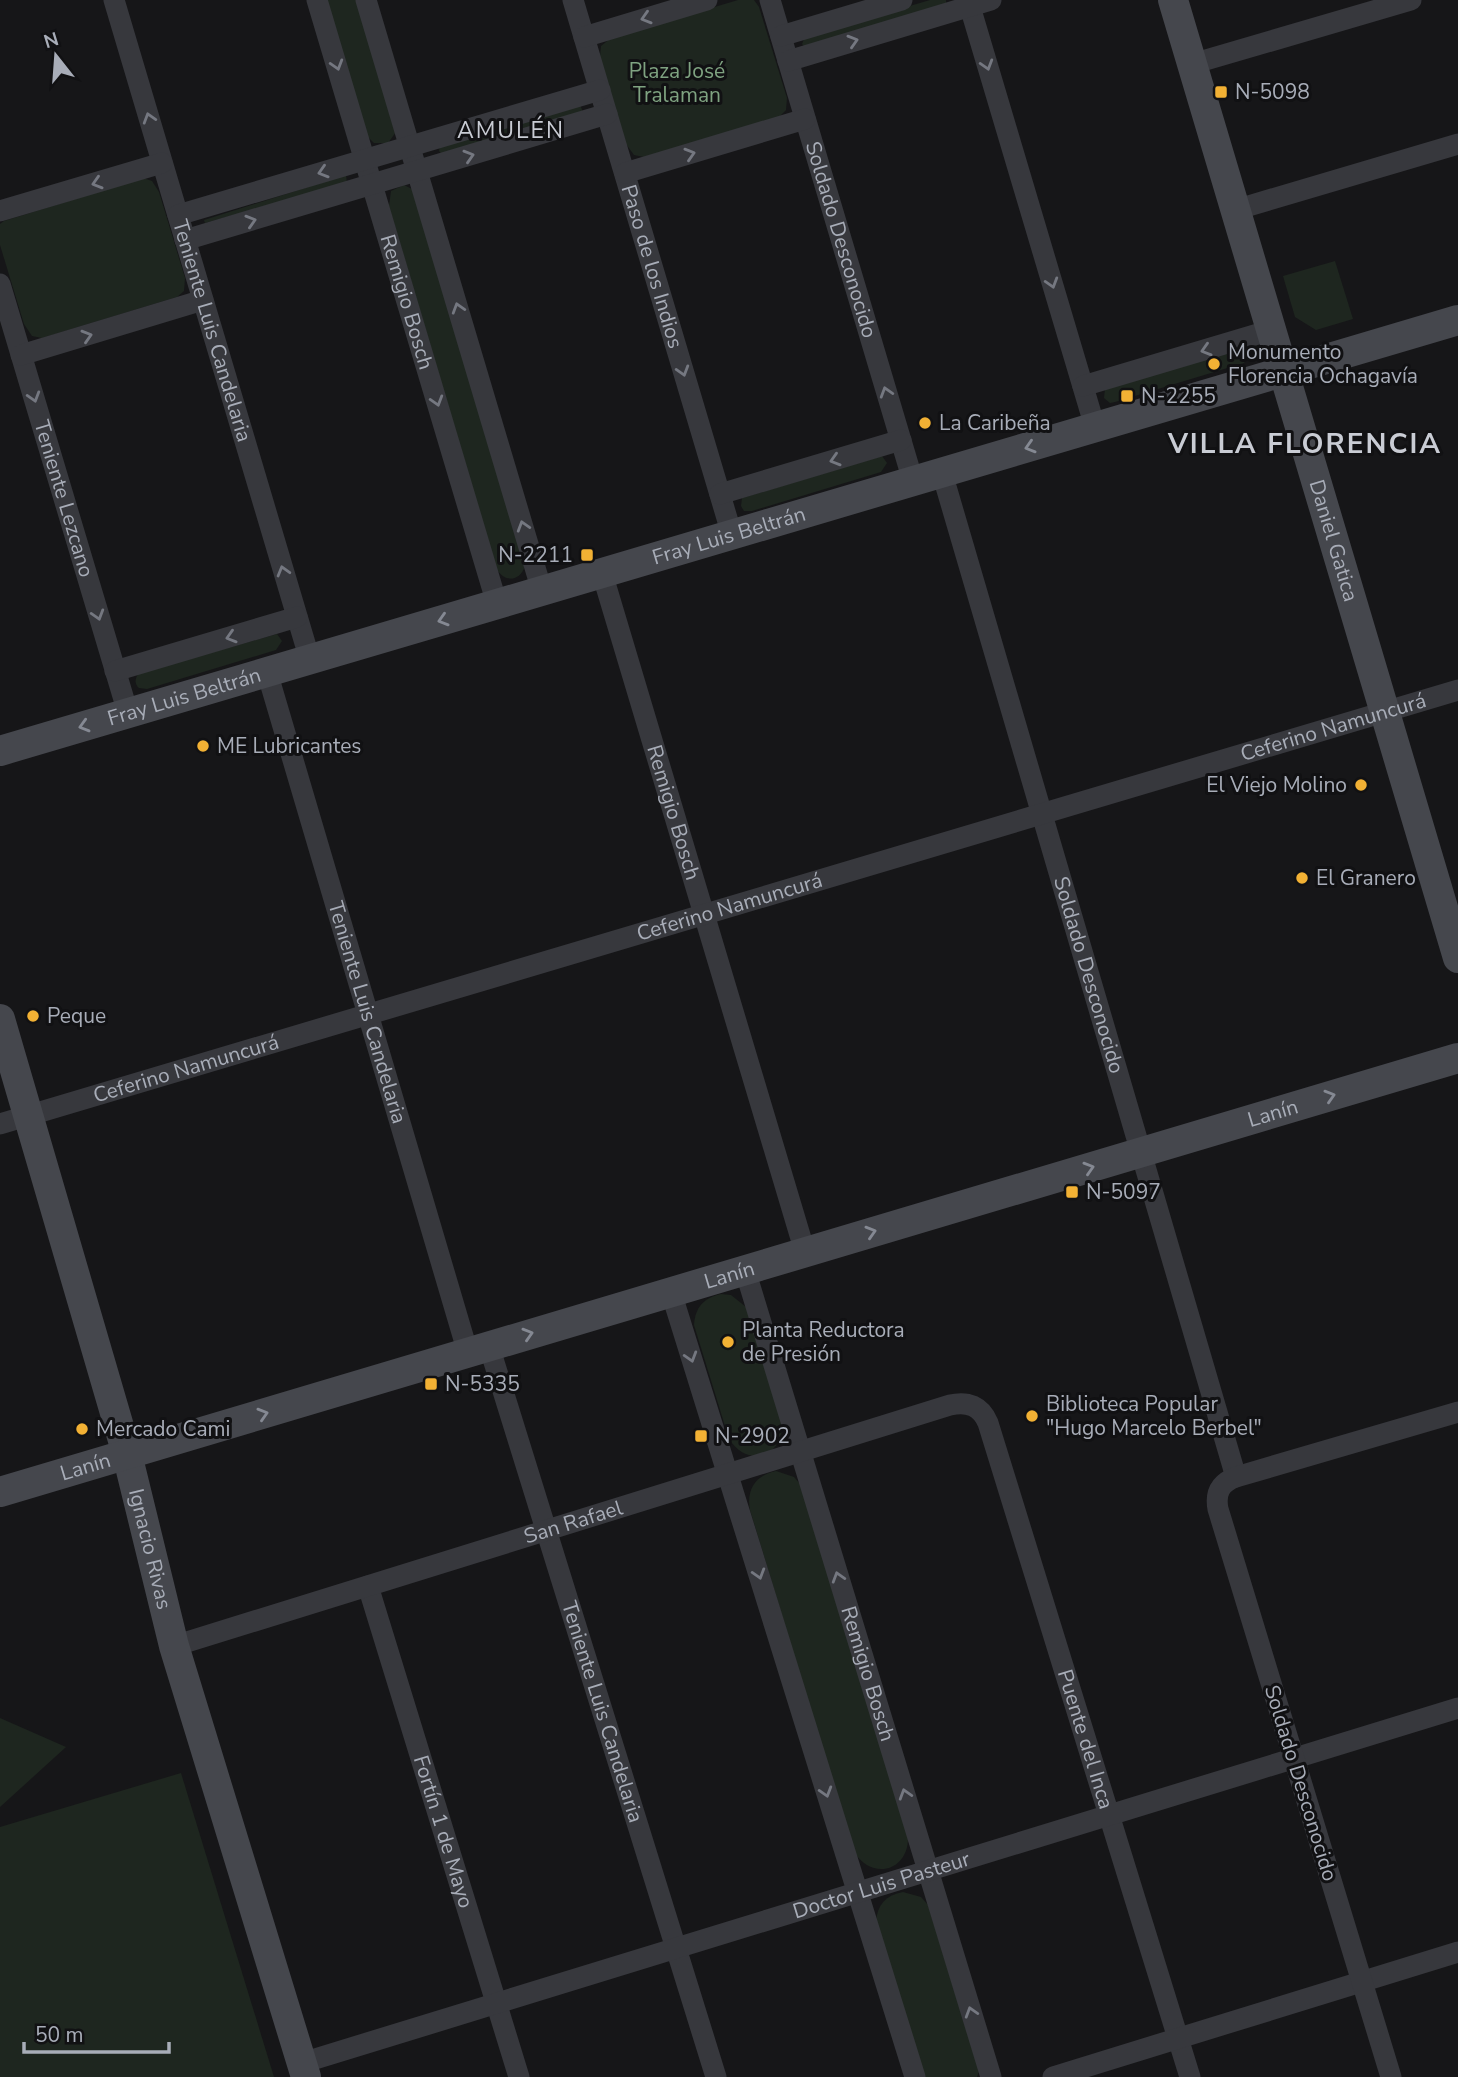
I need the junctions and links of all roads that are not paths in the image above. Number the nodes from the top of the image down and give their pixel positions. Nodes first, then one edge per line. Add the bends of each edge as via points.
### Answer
1 (114, 0) edge
2 (317, 0) edge
3 (366, 0) edge
4 (573, 0) edge
5 (707, 0) edge
6 (770, 0) edge
7 (902, 0) edge
8 (991, 0) edge
9 (1173, 0) edge
10 (1411, 0) edge
11 (969, 3) edge
12 (781, 36) junction
13 (584, 37) junction
14 (788, 61) junction
15 (1192, 64) junction
16 (600, 90) junction
17 (607, 114) junction
18 (805, 119) junction
19 (1458, 145) edge
20 (410, 146) junction
21 (365, 160) junction
22 (162, 163) junction
23 (417, 171) junction
24 (625, 173) junction
25 (372, 185) junction
26 (1235, 210) junction
27 (0, 211) edge
28 (178, 215) junction
29 (185, 240) junction
30 (1, 291) edge
31 (203, 300) junction
32 (1458, 320) edge
33 (1271, 330) junction
34 (21, 355) junction
35 (1283, 371) junction
36 (1083, 386) junction
37 (1095, 428) junction
38 (901, 440) junction
39 (942, 473) junction
40 (913, 481) junction
41 (720, 494) junction
42 (732, 535) junction
43 (603, 573) junction
44 (542, 591) junction
45 (497, 604) junction
46 (297, 617) junction
47 (310, 660) junction
48 (115, 671) junction
49 (267, 672) junction
50 (1458, 690) edge
51 (1385, 712) junction
52 (128, 713) junction
53 (0, 751) edge
54 (1042, 814) junction
55 (704, 914) junction
56 (1458, 958) edge
57 (368, 1014) junction
58 (0, 1019) edge
59 (1458, 1058) edge
60 (28, 1116) junction
61 (0, 1124) edge
62 (1141, 1152) junction
63 (805, 1252) junction
64 (745, 1270) junction
65 (671, 1292) junction
66 (479, 1349) junction
67 (975, 1406) joint
68 (1458, 1412) edge
69 (800, 1452) junction
70 (127, 1454) junction
71 (727, 1474) junction
72 (1227, 1483) junction
73 (0, 1492) edge
74 (546, 1530) junction
75 (368, 1586) junction
76 (174, 1646) junction
77 (1458, 1708) edge
78 (1294, 1758) junction
79 (1109, 1815) junction
80 (928, 1871) junction
81 (857, 1892) junction
82 (676, 1948) junction
83 (1458, 1952) edge
84 (1362, 1982) junction
85 (496, 2003) junction
86 (1178, 2038) junction
87 (304, 2070) edge
88 (519, 2077) edge
89 (716, 2077) edge
90 (915, 2077) edge
91 (991, 2077) edge
92 (1053, 2077) edge
93 (1190, 2077) edge
94 (1391, 2077) edge

22 -> 1 street, Teniente Luis Candelaria
2 -> 21 street, Remigio Bosch
3 - 20 street
4 - 13 street, Paso de los Indios
5 -> 13 street
6 - 12 street, Soldado Desconocido
7 - 12 street
8 - 11 street
9 - 15 street, Daniel Gatica
10 - 15 street
14 -> 11 street
11 -> 36 street
12 - 14 street, Soldado Desconocido
13 - 16 street, Paso de los Indios
14 - 18 street, Soldado Desconocido
15 - 26 street, Daniel Gatica
16 - 17 street, Paso de los Indios
16 - 20 street
23 -> 17 street
17 - 24 street, Paso de los Indios
24 -> 18 street
38 -> 18 street, Soldado Desconocido
19 - 26 street
20 - 21 street
20 - 23 street
21 - 25 street, Remigio Bosch
21 -> 28 street
22 -> 27 street
22 - 28 street, Teniente Luis Candelaria
23 - 25 street
44 -> 23 street
24 -> 41 street, Paso de los Indios
29 -> 25 street
25 -> 45 street, Remigio Bosch
26 - 33 street, Daniel Gatica
28 - 29 street, Teniente Luis Candelaria
29 - 31 street, Teniente Luis Candelaria
30 - 34 street, Teniente Lezcano
34 -> 31 street
46 -> 31 street, Teniente Luis Candelaria
32 - 35 street, Fray Luis Beltrán
33 - 35 street, Daniel Gatica
33 -> 36 street
34 -> 48 street, Teniente Lezcano
35 - 37 street, Fray Luis Beltrán
35 - 51 street, Daniel Gatica
36 - 37 street
37 -> 39 street, Fray Luis Beltrán
38 - 40 street, Soldado Desconocido
38 -> 41 street, Fray Luis Beltrán
39 - 40 street, Fray Luis Beltrán
39 - 54 street, Soldado Desconocido
40 - 42 street, Fray Luis Beltrán
41 - 42 street, Paso de los Indios
42 - 43 street, Fray Luis Beltrán
43 - 44 street, Fray Luis Beltrán
43 - 55 street, Remigio Bosch
44 - 45 street, Fray Luis Beltrán
45 -> 47 street, Fray Luis Beltrán
46 - 47 street, Teniente Luis Candelaria
46 -> 48 street, Fray Luis Beltrán
47 - 49 street, Fray Luis Beltrán
48 - 52 street, Teniente Lezcano
49 - 52 street, Fray Luis Beltrán
49 - 57 street, Teniente Luis Candelaria
50 - 51 street, Ceferino Namuncurá
51 - 54 street, Ceferino Namuncurá
51 - 56 street, Daniel Gatica
52 -> 53 street, Fray Luis Beltrán
54 - 55 street, Ceferino Namuncurá
54 - 62 street, Soldado Desconocido
55 - 57 street, Ceferino Namuncurá
55 - 63 street, Remigio Bosch
57 - 60 street, Ceferino Namuncurá
57 - 66 street, Teniente Luis Candelaria
58 - 60 street, Ignacio Rivas
62 -> 59 street, Lanín
60 - 61 street, Ceferino Namuncurá
60 - 70 street, Ignacio Rivas
63 -> 62 street, Lanín
62 - 72 street, Soldado Desconocido
63 - 64 street, Lanín
64 - 65 street, Lanín
64 - 69 street, Remigio Bosch
66 -> 65 street, Lanín
65 -> 71 street
70 -> 66 street, Lanín
66 - 74 street, Teniente Luis Candelaria
67 - 69 street, San Rafael via 950,1405
67 - 79 street, Puente del Inca via 988,1423
68 - 72 street
69 - 71 street, San Rafael
80 -> 69 street, Remigio Bosch
70 - 73 street, Lanín
70 - 76 street, Ignacio Rivas
71 - 74 street, San Rafael
71 -> 81 street
72 - 78 street, Soldado Desconocido via 1218,1509
74 - 75 street, San Rafael
74 - 82 street, Teniente Luis Candelaria
75 - 76 street, San Rafael
75 - 85 street, Fortín 1 de Mayo
76 - 87 street, Ignacio Rivas
77 - 78 street, Doctor Luis Pasteur
78 - 79 street, Doctor Luis Pasteur
78 - 84 street, Soldado Desconocido
79 - 80 street, Doctor Luis Pasteur
79 - 86 street, Puente del Inca
80 - 81 street, Doctor Luis Pasteur
91 -> 80 street, Remigio Bosch
81 - 82 street, Doctor Luis Pasteur
81 - 90 street
82 - 85 street, Doctor Luis Pasteur
82 - 89 street, Teniente Luis Candelaria
83 - 84 street
84 - 86 street
84 - 94 street, Soldado Desconocido
85 - 87 street, Doctor Luis Pasteur
85 - 88 street, Fortín 1 de Mayo
86 - 92 street
86 - 93 street, Puente del Inca

